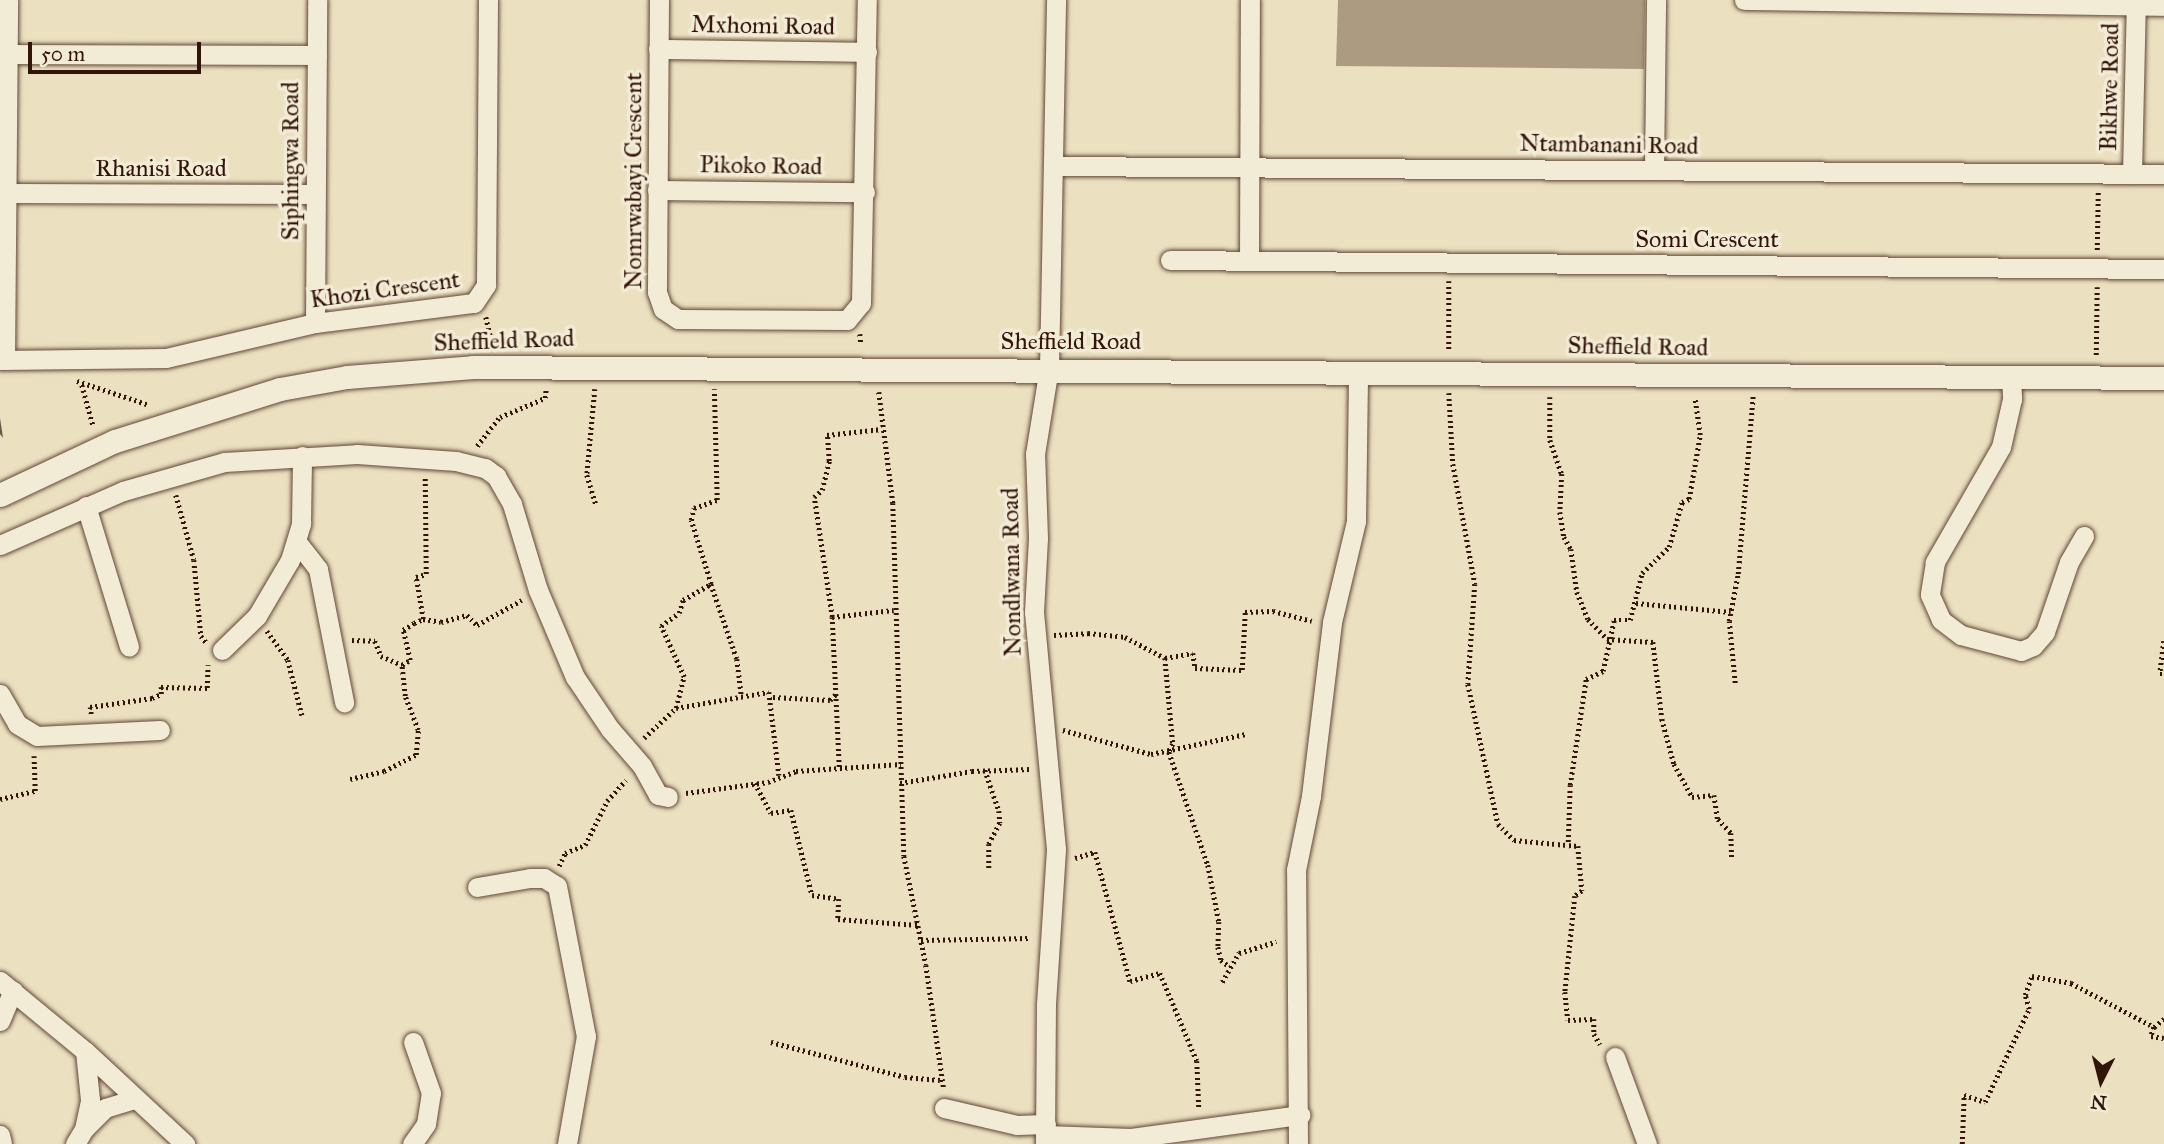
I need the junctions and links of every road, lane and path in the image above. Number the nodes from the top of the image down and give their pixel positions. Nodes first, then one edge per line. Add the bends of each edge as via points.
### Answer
1 (8, 0) edge
2 (317, 0) edge
3 (488, 0) edge
4 (659, 0) edge
5 (867, 0) edge
6 (1056, 0) edge
7 (1250, 0) edge
8 (1656, 0) edge
9 (1744, 0) edge
10 (1823, 0) edge
11 (1962, 0) edge
12 (2136, 3) edge
13 (2164, 6) edge
14 (658, 49) junction
15 (867, 52) junction
16 (7, 54) junction
17 (317, 55) junction
18 (1054, 166) junction
19 (1248, 167) junction
20 (1654, 170) junction
21 (2132, 174) junction
22 (2164, 174) edge
23 (657, 190) junction
24 (865, 192) junction
25 (6, 193) junction
26 (315, 194) junction
27 (1170, 260) dead end
28 (1249, 261) junction
29 (1449, 263) junction
30 (2164, 268) edge
31 (315, 323) junction
32 (2, 360) edge
33 (56, 360) junction
34 (1449, 360) junction
35 (1049, 368) junction
36 (1358, 371) junction
37 (1756, 374) junction
38 (2011, 376) junction
39 (2164, 378) edge
40 (82, 384) junction
41 (546, 387) dead end
42 (596, 388) dead end
43 (714, 389) dead end
44 (879, 389) dead end
45 (1550, 397) dead end
46 (1695, 398) dead end
47 (149, 405) dead end
48 (93, 425) dead end
49 (882, 429) junction
50 (302, 456) junction
51 (428, 459) junction
52 (471, 464) junction
53 (160, 479) junction
54 (0, 495) edge
55 (596, 504) dead end
56 (86, 506) junction
57 (2084, 537) dead end
58 (297, 542) junction
59 (0, 545) edge
60 (711, 584) junction
61 (538, 590) junction
62 (1636, 603) junction
63 (894, 610) junction
64 (1731, 612) junction
65 (257, 615) junction
66 (832, 617) junction
67 (423, 619) junction
68 (327, 622) junction
69 (1332, 622) junction
70 (1036, 637) junction
71 (1607, 639) junction
72 (2164, 641) edge
73 (129, 647) dead end
74 (222, 650) junction
75 (1165, 658) junction
76 (402, 665) junction
77 (2164, 674) edge
78 (1735, 683) dead end
79 (0, 694) edge
80 (836, 694) junction
81 (742, 697) junction
82 (773, 697) junction
83 (345, 702) dead end
84 (676, 709) junction
85 (302, 715) dead end
86 (1042, 727) junction
87 (160, 730) dead end
88 (1245, 734) dead end
89 (30, 735) junction
90 (93, 735) junction
91 (1169, 752) junction
92 (637, 758) junction
93 (901, 764) junction
94 (1047, 766) junction
95 (839, 767) junction
96 (985, 771) junction
97 (779, 775) junction
98 (350, 779) dead end
99 (755, 783) junction
100 (900, 783) junction
101 (668, 797) joint
102 (0, 799) edge
103 (1568, 842) junction
104 (1732, 857) dead end
105 (1056, 866) junction
106 (989, 870) dead end
107 (552, 881) junction
108 (477, 887) dead end
109 (918, 925) junction
110 (921, 940) junction
111 (1051, 940) junction
112 (1294, 940) junction
113 (1230, 967) junction
114 (1222, 982) dead end
115 (6, 986) edge
116 (2164, 1019) edge
117 (0, 1021) edge
118 (2154, 1027) junction
119 (2164, 1038) edge
120 (413, 1042) dead end
121 (771, 1042) dead end
122 (85, 1051) junction
123 (1615, 1057) joint
124 (940, 1080) junction
125 (134, 1098) junction
126 (944, 1108) joint
127 (1300, 1115) junction
128 (1208, 1126) junction
129 (0, 1135) edge
130 (1045, 1135) edge
131 (79, 1137) edge
132 (2, 1144) edge
133 (185, 1144) edge
134 (412, 1144) edge
135 (567, 1144) edge
136 (1298, 1144) edge
137 (1647, 1144) edge
138 (1962, 1144) edge

1 - 16 street
2 - 17 street, Siphingwa Road
3 - 31 street, Khozi Crescent via 486,285 481,296 459,309 398,310
4 - 14 street, Nomrwabayi Crescent
5 - 15 street, Nomrwabayi Crescent
6 - 18 street, Nondlwana Road
7 - 19 street
8 - 20 street
9 - 10 street
10 - 11 street
11 - 12 street
12 - 13 street
12 - 21 street, Bikhwe Road
14 - 15 street, Mxhomi Road
14 - 23 street, Nomrwabayi Crescent
15 - 24 street, Nomrwabayi Crescent
16 - 17 street
16 - 25 street
17 - 26 street, Siphingwa Road
18 - 19 street, Ntambanani Road
18 - 35 street, Nondlwana Road
19 - 20 street, Ntambanani Road
19 - 28 street
20 - 21 street, Ntambanani Road
21 - 22 street, Ntambanani Road
23 - 24 street, Pikoko Road
23 - 24 street, Nomrwabayi Crescent via 657,292 663,309 678,319 847,320 854,316 861,303
25 - 26 street, Rhanisi Road
25 - 32 street
26 - 31 street, Siphingwa Road
27 - 28 street, Somi Crescent
28 - 29 street, Somi Crescent
29 - 30 street, Somi Crescent
29 - 34 path
31 - 33 street, Khozi Crescent via 166,358
32 - 33 street, Khozi Crescent
33 - 40 path
34 - 36 street, Sheffield Road
34 - 37 street, Sheffield Road
34 - 103 path via 1454,464 1475,584 1468,684 1498,824 1514,841
35 - 36 street, Sheffield Road
35 - 54 street, Sheffield Road via 548,366 347,377 280,389 156,426
35 - 70 street, Nondlwana Road via 1035,454
36 - 69 street via 1358,502
37 - 38 street, Sheffield Road
37 - 64 path
38 - 39 street, Sheffield Road
38 - 57 street via 2012,399 2001,447 1936,562 1930,595 1941,620 1961,635 2021,651 2033,646 2045,632 2069,562
40 - 47 path
40 - 48 path
41 - 52 path via 545,398 500,416 480,439
42 - 55 path via 587,475
43 - 60 path via 717,500 694,508 691,520
44 - 49 path
45 - 71 path via 1550,440 1562,474 1558,494 1564,537 1588,619
46 - 62 path via 1700,435 1693,488 1677,516 1669,547 1642,573
49 - 63 path via 887,436 893,503
49 - 66 path via 827,435 829,461 821,490 814,496
50 - 51 street
50 - 53 street via 224,462
50 - 58 street
51 - 52 street
51 - 67 path via 423,525 426,574 415,577
52 - 61 street via 496,476 512,504
53 - 56 street
53 - 74 path via 164,488 174,488 194,560 201,636
56 - 59 street
56 - 73 street
58 - 65 street via 280,582
58 - 68 street via 318,569
60 - 81 path via 737,659
60 - 84 path via 682,600 679,613 661,626 684,677
61 - 67 path via 477,625 467,615 442,622
61 - 92 street via 575,677 610,729
62 - 64 path
62 - 71 path via 1630,620 1614,620
63 - 66 path
63 - 93 path via 902,694
64 - 78 path
65 - 74 street
65 - 85 path via 288,660
66 - 80 path
67 - 76 path via 404,630 410,660
68 - 76 path via 349,621 351,640 376,641 381,656
68 - 83 street
69 - 75 path via 1273,611 1245,612 1242,670 1195,668 1193,653
69 - 112 street via 1311,796 1296,870
70 - 75 path via 1108,634
70 - 86 street, Nondlwana Road
71 - 103 path via 1603,671 1586,679 1570,785
71 - 104 path via 1653,642 1662,719 1674,764 1692,797 1714,795 1718,819 1731,833
72 - 77 path
74 - 90 path via 211,657 208,688 161,687 161,694 139,701 90,707
75 - 91 path via 1173,744
76 - 98 path via 405,695 418,730 416,755 384,771
79 - 89 street via 17,724
80 - 82 path via 830,700
80 - 95 path
81 - 82 path via 769,692
81 - 84 path
82 - 97 path
84 - 92 path
86 - 91 path via 1085,734 1143,753
86 - 94 street, Nondlwana Road
87 - 90 street
88 - 91 path
89 - 90 street
89 - 102 path via 35,791
91 - 113 path via 1208,865 1219,922 1218,947
92 - 101 street via 658,795
92 - 107 path via 607,801 585,845 565,853
93 - 95 path
93 - 100 path
94 - 96 path
94 - 105 street, Nondlwana Road
95 - 97 path
96 - 100 path
96 - 106 path via 1000,823 989,844
97 - 99 path
99 - 101 path
99 - 109 path via 771,813 790,810 812,895 839,899 838,919
100 - 109 path via 904,856
103 - 123 path via 1578,846 1582,891 1575,896 1563,977 1568,1020 1594,1019 1594,1034
105 - 111 street, Nondlwana Road
105 - 128 path via 1095,852 1130,981 1160,973 1197,1061 1198,1105
107 - 108 street via 530,878
107 - 135 street via 564,916 586,1036
109 - 110 path
110 - 111 path
110 - 124 path via 940,1051
111 - 130 street, Nondlwana Road
112 - 113 path via 1251,946 1239,953
112 - 127 street
113 - 114 path
115 - 117 street
115 - 122 street
116 - 118 path
118 - 119 path via 2151,1036
118 - 138 path via 2071,983 2032,976 2025,995 2029,1009 1985,1102 1965,1095
120 - 134 street via 430,1093 426,1124
121 - 124 path via 905,1077
122 - 125 street
122 - 131 street via 90,1100
123 - 137 street
124 - 126 path
125 - 131 street via 106,1108
125 - 133 street
126 - 130 street
127 - 128 street
127 - 136 street
128 - 130 street via 1131,1138
129 - 132 street

